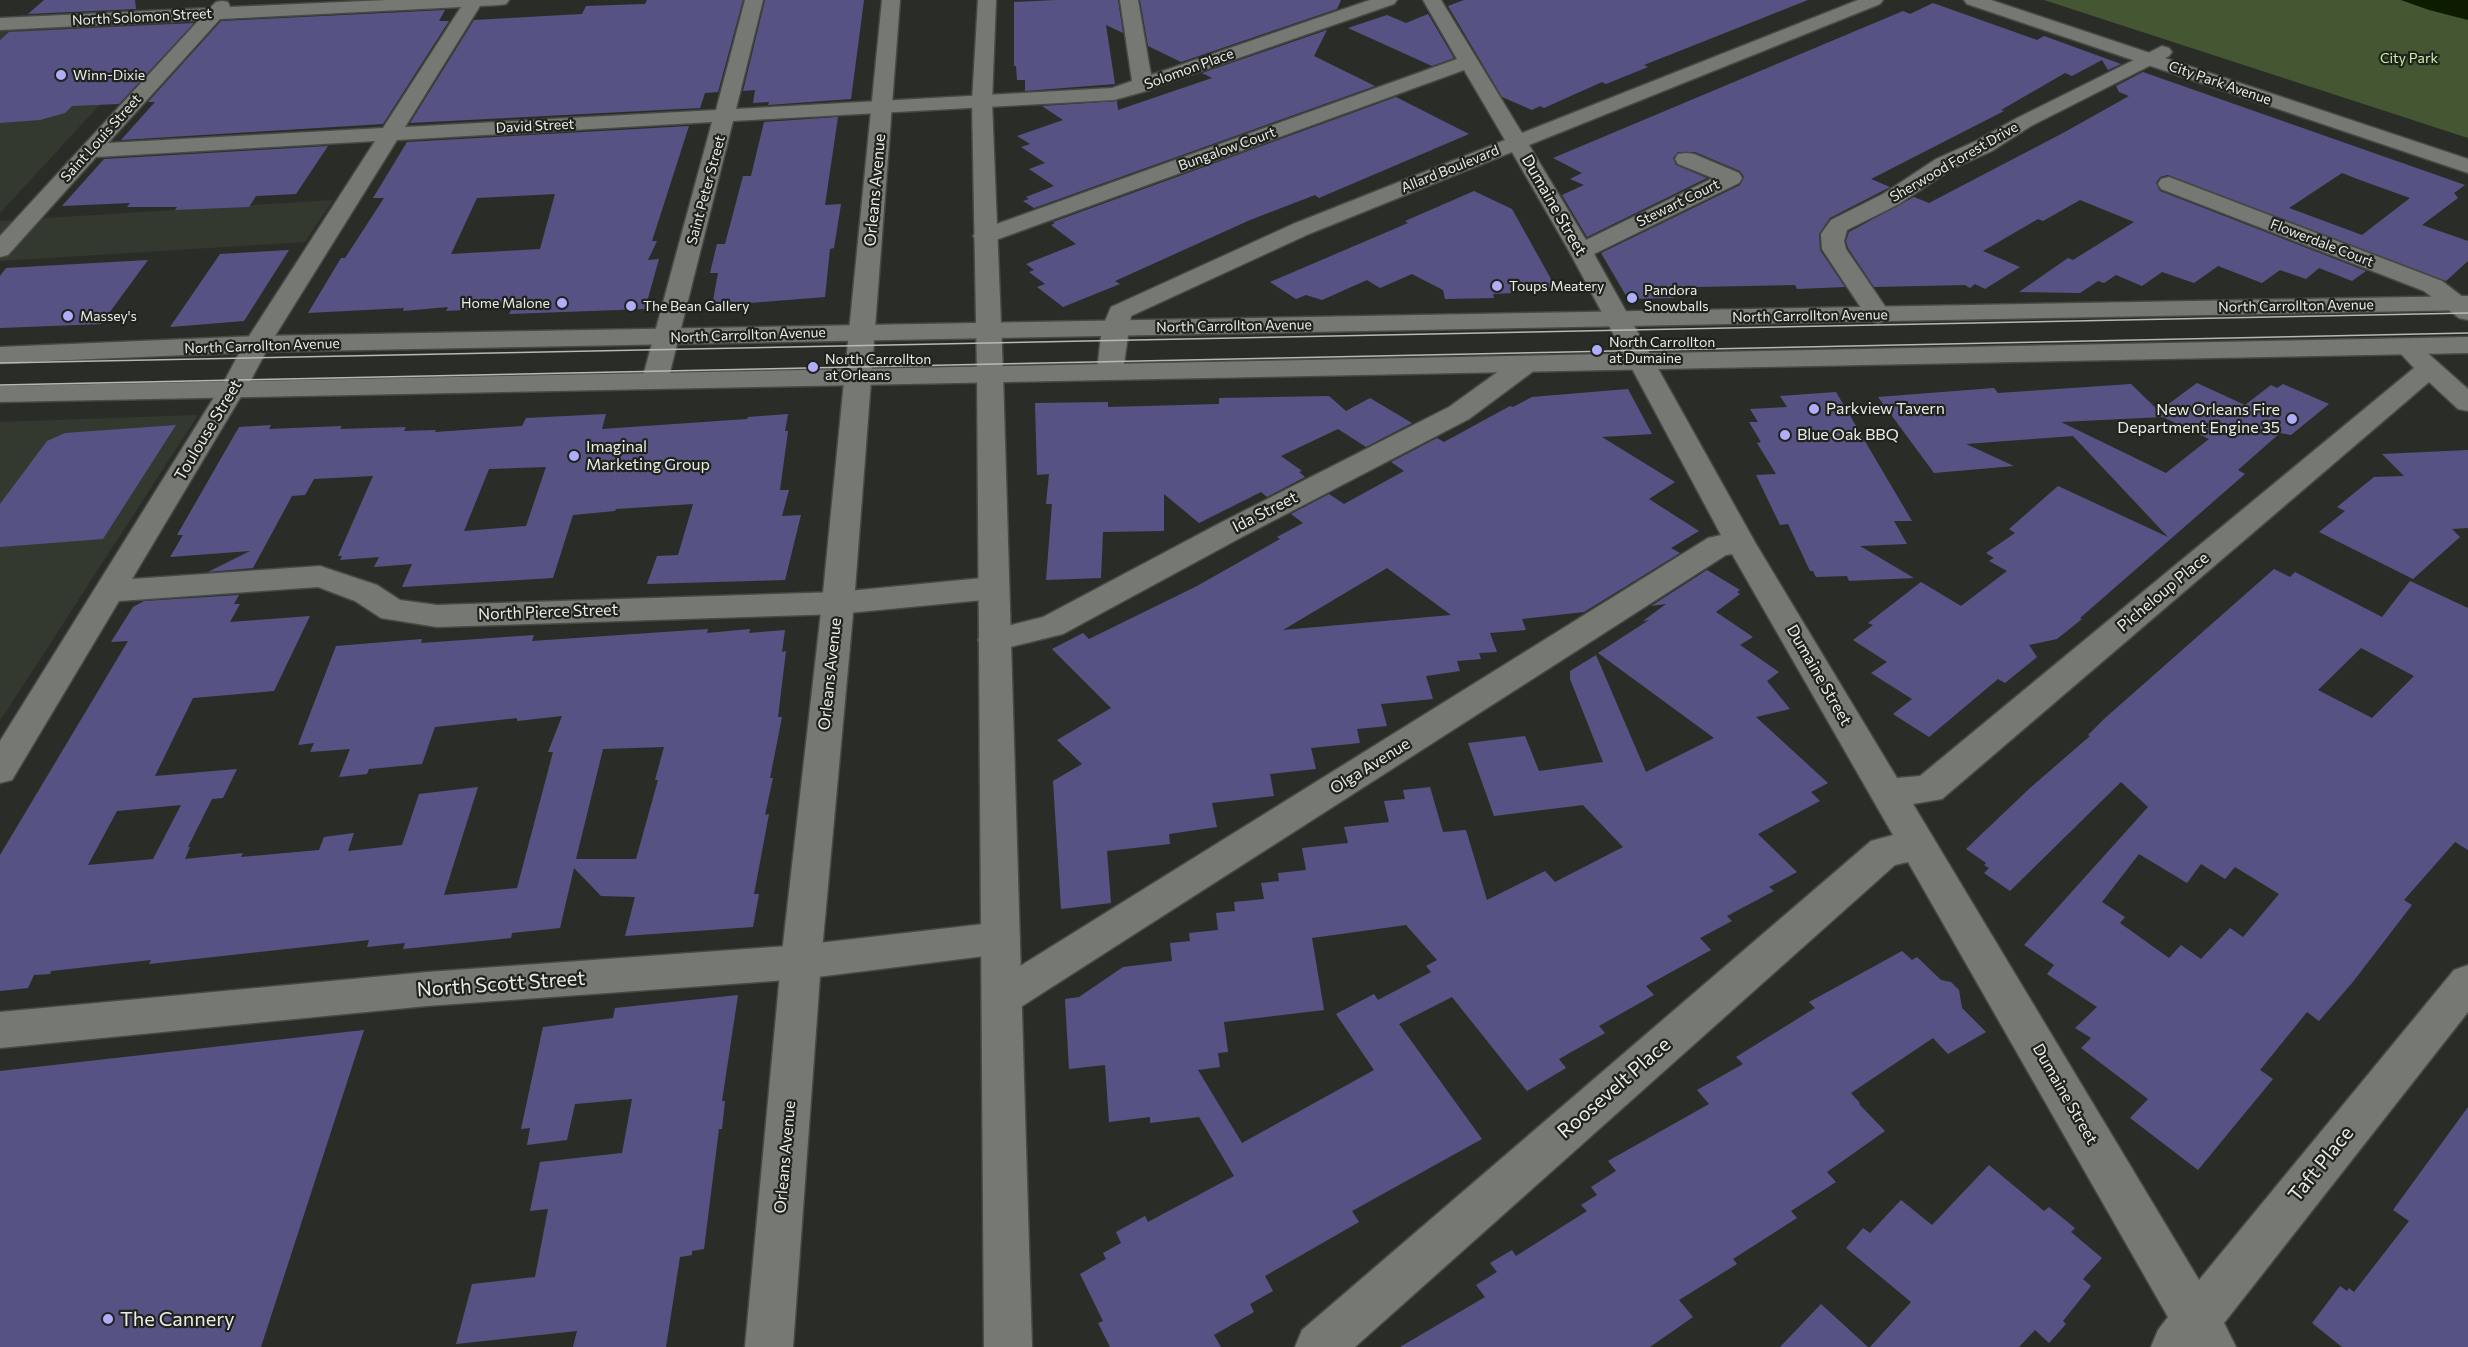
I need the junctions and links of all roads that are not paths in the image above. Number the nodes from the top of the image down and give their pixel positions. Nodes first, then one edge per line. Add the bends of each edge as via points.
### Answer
1 (500, 0) edge
2 (754, 0) edge
3 (891, 0) edge
4 (987, 0) edge
5 (1129, 0) edge
6 (1388, 0) edge
7 (1432, 0) edge
8 (1874, 0) edge
9 (1973, 0) edge
10 (2006, 0) edge
11 (474, 1) edge
12 (221, 7) edge
13 (0, 24) edge
14 (2156, 56) junction
15 (1468, 62) junction
16 (1143, 86) junction
17 (982, 102) junction
18 (883, 106) junction
19 (725, 115) junction
20 (391, 134) junction
21 (1517, 142) junction
22 (88, 151) junction
23 (2468, 152) edge
24 (1686, 159) dead end
25 (2468, 166) edge
26 (2169, 184) dead end
27 (985, 236) junction
28 (0, 250) edge
29 (1581, 251) junction
30 (2464, 306) edge
31 (2258, 307) junction
32 (1878, 315) junction
33 (1618, 320) junction
34 (1115, 328) junction
35 (987, 330) junction
36 (862, 332) junction
37 (668, 337) junction
38 (257, 345) junction
39 (2468, 345) edge
40 (2405, 347) junction
41 (2302, 349) junction
42 (0, 355) edge
43 (1642, 362) junction
44 (1526, 364) junction
45 (2429, 368) junction
46 (1110, 370) junction
47 (990, 373) junction
48 (858, 375) junction
49 (655, 380) junction
50 (232, 390) junction
51 (0, 394) edge
52 (2468, 403) edge
53 (1742, 544) junction
54 (993, 588) junction
55 (110, 591) junction
56 (838, 603) junction
57 (994, 640) junction
58 (0, 770) edge
59 (1888, 793) junction
60 (1918, 844) junction
61 (1001, 938) junction
62 (801, 962) junction
63 (2468, 982) edge
64 (1002, 998) junction
65 (0, 1030) edge
66 (2195, 1338) edge
67 (769, 1347) edge
68 (1008, 1347) edge
69 (1319, 1347) edge

1 - 11 street, North Solomon Street
2 - 19 street, Saint Peter Street
3 - 18 street, Orleans Avenue
4 - 17 street
5 - 16 street
6 - 16 street, Solomon Place
7 - 15 street, Dumaine Street
8 - 21 street, Allard Boulevard
9 - 14 street, City Park Avenue
10 - 14 street, City Park Avenue
11 - 12 street, North Solomon Street
11 - 20 street, Toulouse Street
12 - 13 street, North Solomon Street
12 - 22 street, Saint Louis Street
14 - 23 street, City Park Avenue
14 - 25 street, City Park Avenue
14 - 32 street, Sherwood Forest Drive via 1944,164 1890,199 1839,225 1833,234 1834,249
15 - 21 street, Dumaine Street
15 - 27 street, Bungalow Court
16 - 17 street, Solomon Place via 1114,94
17 - 18 street, David Street
17 - 27 street
18 - 19 street, David Street
18 - 36 street, Orleans Avenue
19 - 20 street, David Street
19 - 37 street, Saint Peter Street
20 - 22 street, David Street
20 - 38 street, Toulouse Street
21 - 29 street, Dumaine Street
21 - 34 street, Allard Boulevard via 1301,229 1119,312
22 - 28 street, Saint Louis Street
24 - 29 street, Stewart Court via 1731,177
26 - 30 street, Flowerdale Court via 2433,286
27 - 35 street
29 - 33 street, Dumaine Street
30 - 31 street, North Carrollton Avenue
31 - 32 street, North Carrollton Avenue
31 - 41 street
32 - 33 street, North Carrollton Avenue
33 - 34 street, North Carrollton Avenue
33 - 43 street, Dumaine Street
34 - 35 street, North Carrollton Avenue
34 - 46 street
35 - 36 street, North Carrollton Avenue
35 - 47 street
36 - 37 street, North Carrollton Avenue
36 - 48 street, Orleans Avenue
37 - 38 street, North Carrollton Avenue
37 - 49 street, Saint Peter Street
38 - 42 street, North Carrollton Avenue
38 - 50 street, Toulouse Street
39 - 40 street
40 - 41 street
40 - 45 street
41 - 43 street
43 - 44 street
43 - 53 street, Dumaine Street
44 - 46 street
44 - 57 street, Ida Street via 1459,413 1052,626
45 - 52 street
45 - 59 street, Picheloup Place via 1929,789
46 - 47 street
47 - 48 street
47 - 54 street
48 - 49 street
48 - 56 street, Orleans Avenue
49 - 50 street
50 - 51 street
50 - 55 street, Toulouse Street
53 - 59 street, Dumaine Street
53 - 64 street, Olga Avenue via 1719,545
54 - 56 street, North Pierce Street
54 - 57 street
55 - 56 street, North Pierce Street via 320,576 366,594 392,610 437,616
55 - 58 street, Toulouse Street
56 - 62 street, Orleans Avenue
57 - 61 street
59 - 60 street, Dumaine Street
60 - 66 street, Dumaine Street
60 - 69 street, Roosevelt Place via 1884,852
61 - 62 street, North Scott Street
61 - 64 street
62 - 65 street, North Scott Street via 427,989
62 - 67 street, Orleans Avenue
63 - 66 street, Taft Place
64 - 68 street

